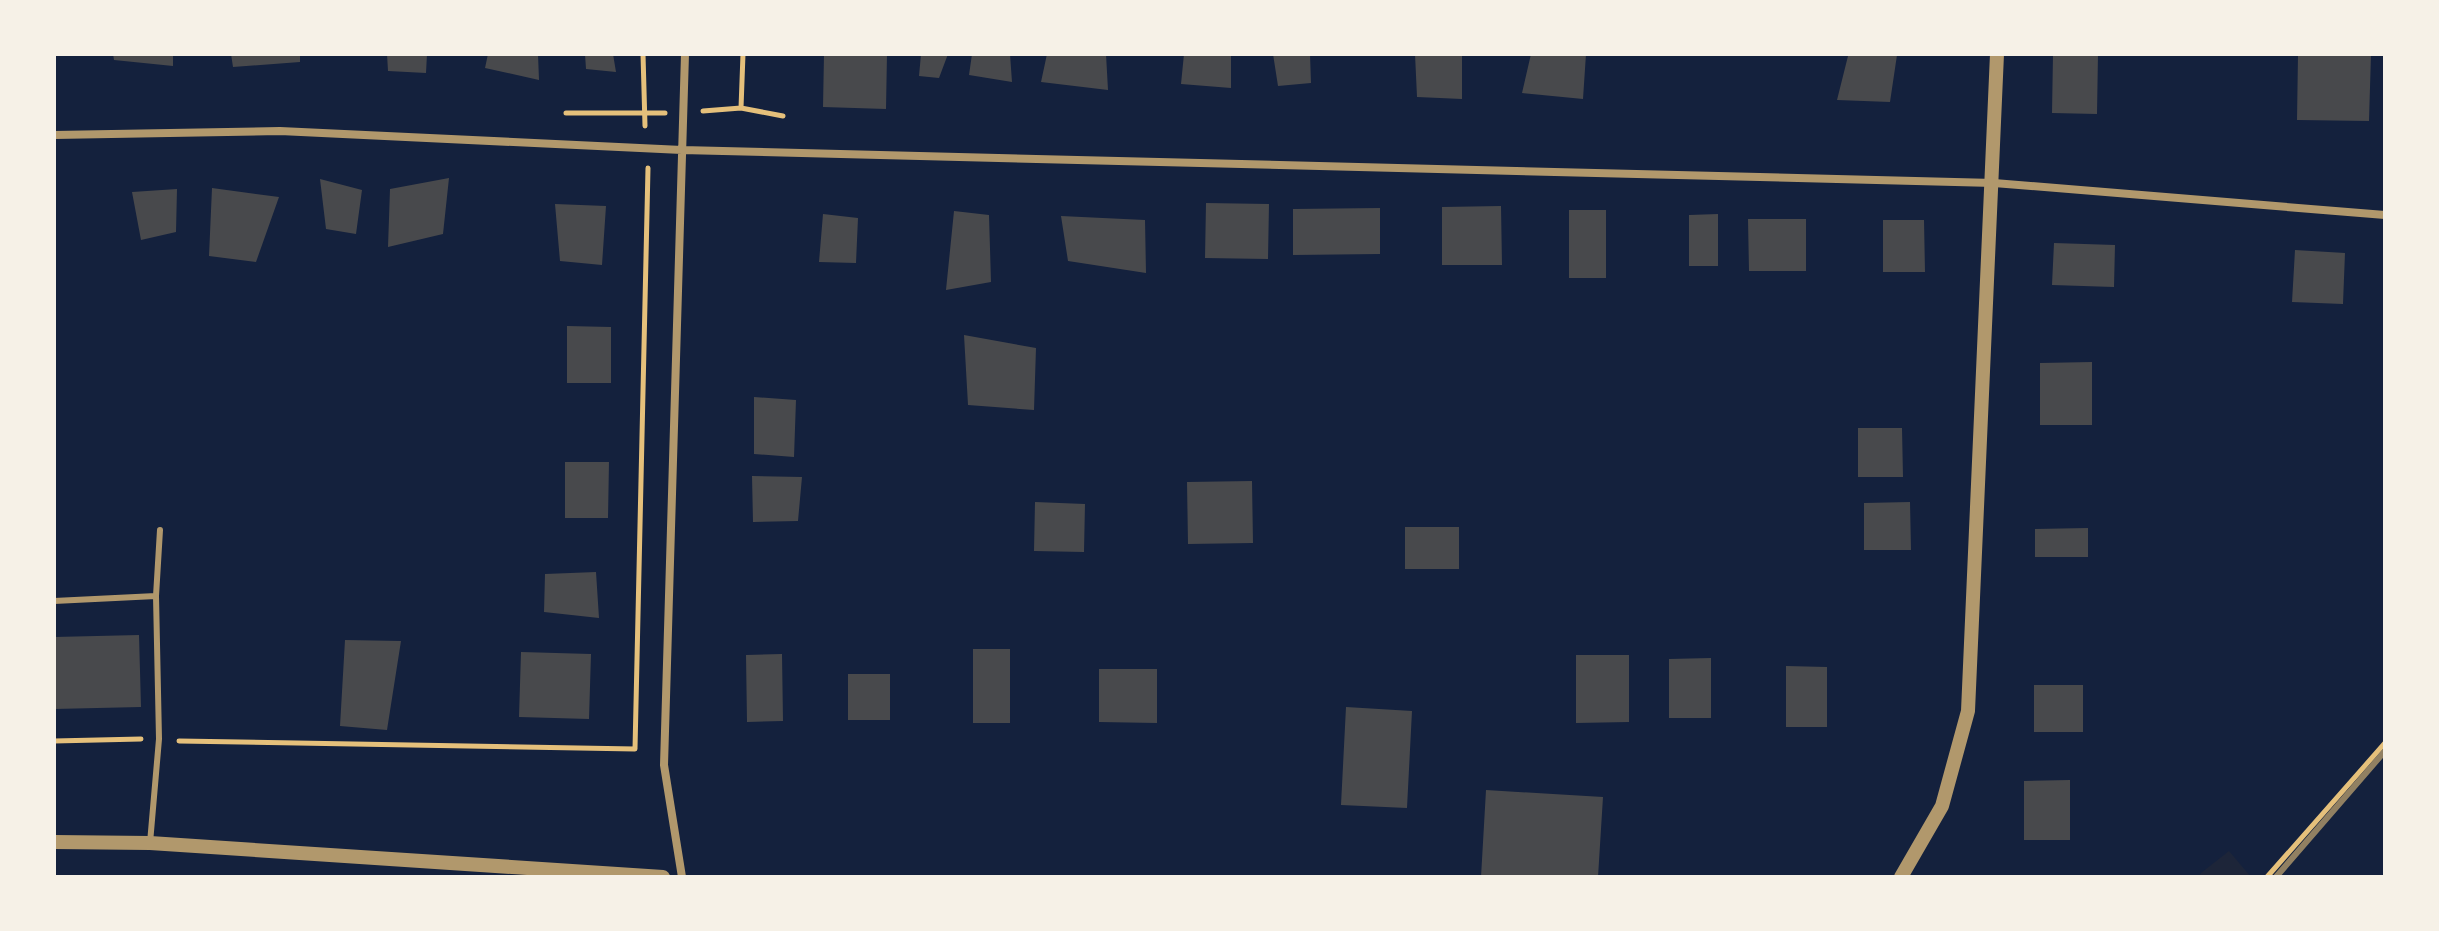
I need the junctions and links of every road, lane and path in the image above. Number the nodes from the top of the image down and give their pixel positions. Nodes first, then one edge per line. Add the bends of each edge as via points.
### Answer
1 (643, 54) edge
2 (685, 54) edge
3 (743, 54) edge
4 (1997, 54) edge
5 (741, 108) dead end
6 (54, 135) edge
7 (647, 148) junction
8 (682, 150) junction
9 (1994, 183) junction
10 (2385, 215) edge
11 (160, 530) dead end
12 (156, 596) junction
13 (54, 601) edge
14 (159, 739) junction
15 (54, 741) edge
16 (2385, 743) edge
17 (54, 842) edge
18 (150, 843) junction
19 (663, 877) edge
20 (682, 877) edge
21 (1901, 877) edge
22 (2267, 877) edge

1 - 7 path
2 - 8 street
3 - 5 path
4 - 9 street
6 - 7 street via 280,131
7 - 8 street
7 - 14 path via 635,749
8 - 9 street
8 - 20 street via 664,765
9 - 10 street
9 - 21 street via 1968,711 1942,806
11 - 12 lane
12 - 13 lane
12 - 14 lane
14 - 15 path
14 - 18 lane
16 - 22 path
17 - 18 street
18 - 19 street

